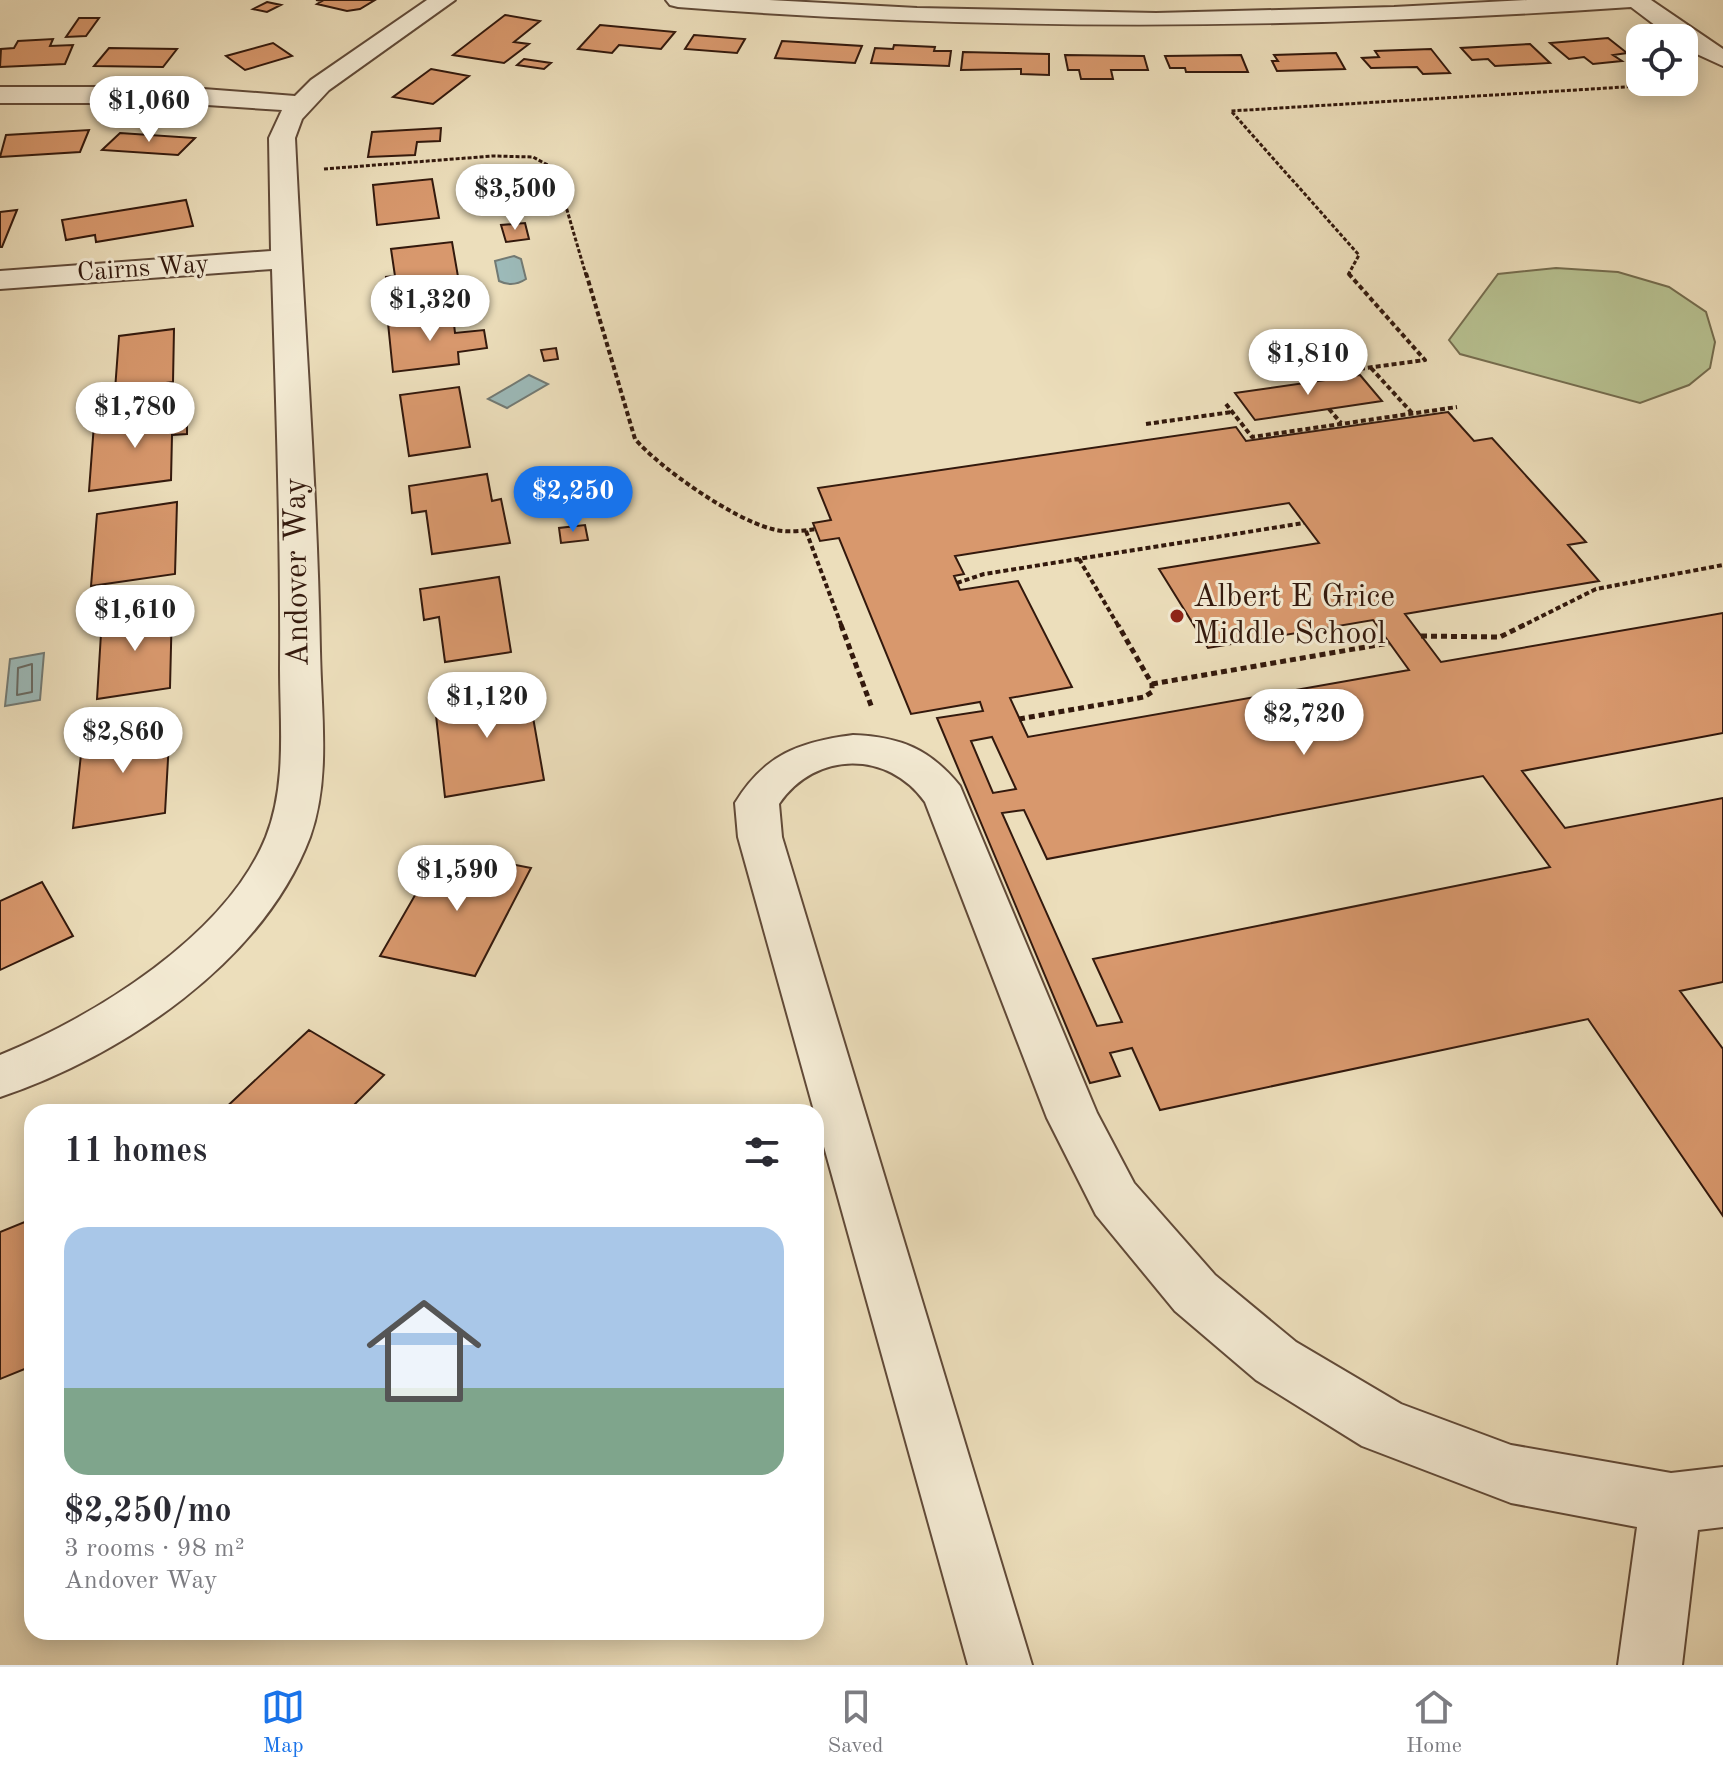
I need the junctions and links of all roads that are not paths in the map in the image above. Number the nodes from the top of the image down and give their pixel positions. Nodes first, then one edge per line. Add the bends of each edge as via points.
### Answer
1 (443, 0) edge
2 (678, 0) edge
3 (1634, 0) edge
4 (1723, 59) edge
5 (0, 95) edge
6 (300, 104) junction
7 (286, 259) junction
8 (0, 280) edge
9 (0, 1077) edge
10 (1697, 1500) edge
11 (1000, 1665) edge
12 (1650, 1665) edge

1 - 6 street, Andover Way
2 - 3 street via 865,14 1086,21 1340,18
3 - 4 street
5 - 6 street via 161,94
6 - 7 street, Andover Way via 282,138
7 - 8 street, Cairns Way
7 - 9 street, Andover Way via 301,555 299,794 286,839 254,895 209,947 151,997 73,1045
10 - 11 street via 1511,1474 1383,1426 1276,1361 1195,1293 1115,1199 1073,1118 945,797 924,772 890,754 848,749 808,758 777,776 757,803 760,837
10 - 12 street

